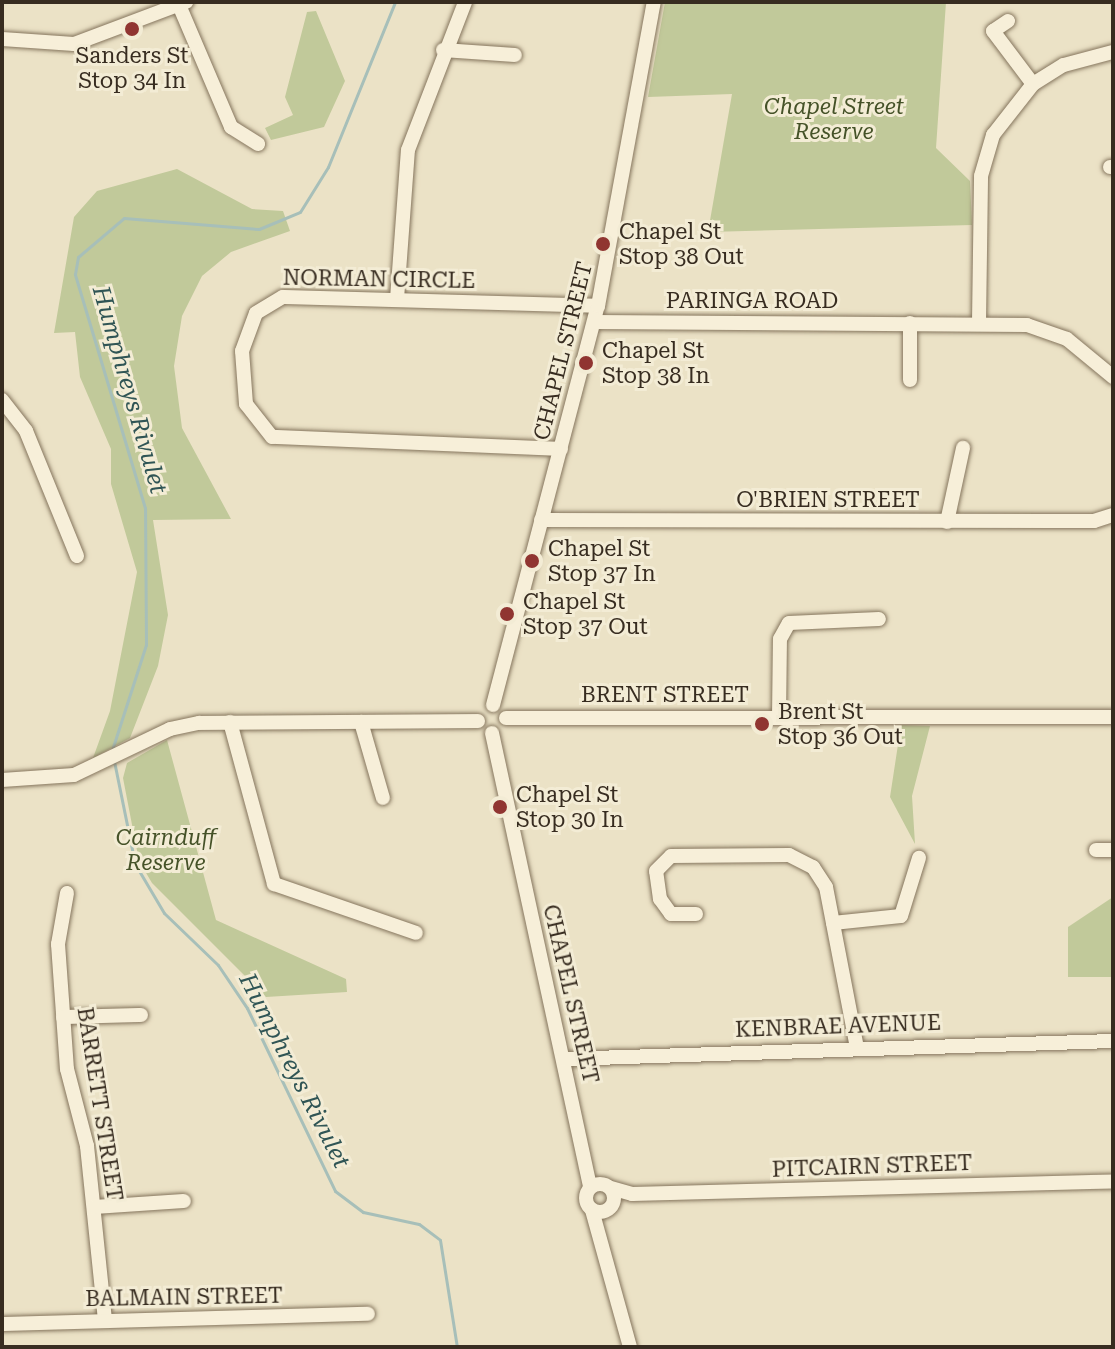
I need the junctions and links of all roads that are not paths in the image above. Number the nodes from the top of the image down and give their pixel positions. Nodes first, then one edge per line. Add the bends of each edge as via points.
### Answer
1 (465, 2) edge
2 (654, 2) edge
3 (182, 4) edge
4 (1008, 21) dead end
5 (2, 39) edge
6 (443, 50) junction
7 (1113, 52) edge
8 (515, 55) dead end
9 (1033, 84) junction
10 (258, 144) dead end
11 (397, 299) junction
12 (598, 306) junction
13 (594, 322) junction
14 (910, 323) junction
15 (979, 323) junction
16 (1113, 377) edge
17 (910, 380) dead end
18 (2, 400) edge
19 (963, 448) dead end
20 (561, 449) junction
21 (1113, 515) edge
22 (541, 520) junction
23 (947, 522) junction
24 (77, 556) dead end
25 (879, 619) dead end
26 (493, 705) junction
27 (779, 717) junction
28 (1113, 717) edge
29 (506, 718) junction
30 (478, 721) junction
31 (230, 722) junction
32 (361, 722) junction
33 (492, 733) junction
34 (2, 780) edge
35 (383, 798) dead end
36 (1096, 850) dead end
37 (1113, 850) edge
38 (919, 858) dead end
39 (67, 893) dead end
40 (696, 914) dead end
41 (833, 923) junction
42 (416, 933) dead end
43 (141, 1015) dead end
44 (63, 1017) junction
45 (1113, 1041) edge
46 (857, 1048) junction
47 (564, 1059) junction
48 (1113, 1181) edge
49 (601, 1186) junction
50 (632, 1194) junction
51 (184, 1201) dead end
52 (94, 1207) junction
53 (611, 1207) junction
54 (592, 1210) junction
55 (603, 1229) junction
56 (368, 1314) dead end
57 (105, 1321) junction
58 (2, 1324) edge
59 (630, 1347) edge

1 - 6 street
2 - 12 street, CHAPEL STREET
3 - 5 street via 74,44
3 - 10 street via 231,127
4 - 9 street via 989,34
6 - 8 street
6 - 11 street via 408,150
7 - 9 street via 1064,65
9 - 15 street via 1002,119 983,164
11 - 12 street, NORMAN CIRCLE
11 - 20 street, NORMAN CIRCLE via 292,296 262,307 240,364 256,425 281,440
12 - 13 street, CHAPEL STREET
13 - 14 street, PARINGA ROAD
13 - 20 street, CHAPEL STREET
14 - 15 street, PARINGA ROAD
14 - 17 street
15 - 16 street, PARINGA ROAD via 1055,332
18 - 24 street via 26,431
19 - 23 street
20 - 22 street, CHAPEL STREET
21 - 23 street, O'BRIEN STREET
22 - 23 street, O'BRIEN STREET
22 - 26 street, CHAPEL STREET
25 - 27 street via 789,623 780,639
26 - 29 street
26 - 30 street
27 - 28 street, BRENT STREET
27 - 29 street, BRENT STREET
29 - 33 street
30 - 32 street
30 - 33 street
31 - 32 street
31 - 34 street via 185,725 64,777
31 - 42 street via 274,884
32 - 35 street
33 - 47 street, CHAPEL STREET
36 - 37 street
38 - 41 street via 901,916
39 - 44 street, BARRETT STREET via 58,944
40 - 41 street via 675,916 663,906 655,878 664,860 678,854 789,855 823,880
41 - 46 street
43 - 44 street
44 - 52 street, BARRETT STREET
45 - 46 street, KENBRAE AVENUE
46 - 47 street, KENBRAE AVENUE
47 - 49 street, CHAPEL STREET via 590,1170
48 - 50 street, PITCAIRN STREET
49 - 50 street, PITCAIRN STREET
49 - 53 street
49 - 54 street via 585,1199
50 - 53 street, PITCAIRN STREET
51 - 52 street
52 - 57 street, BARRETT STREET
53 - 54 street
53 - 55 street
54 - 55 street
55 - 59 street
56 - 57 street, BALMAIN STREET
57 - 58 street, BALMAIN STREET

